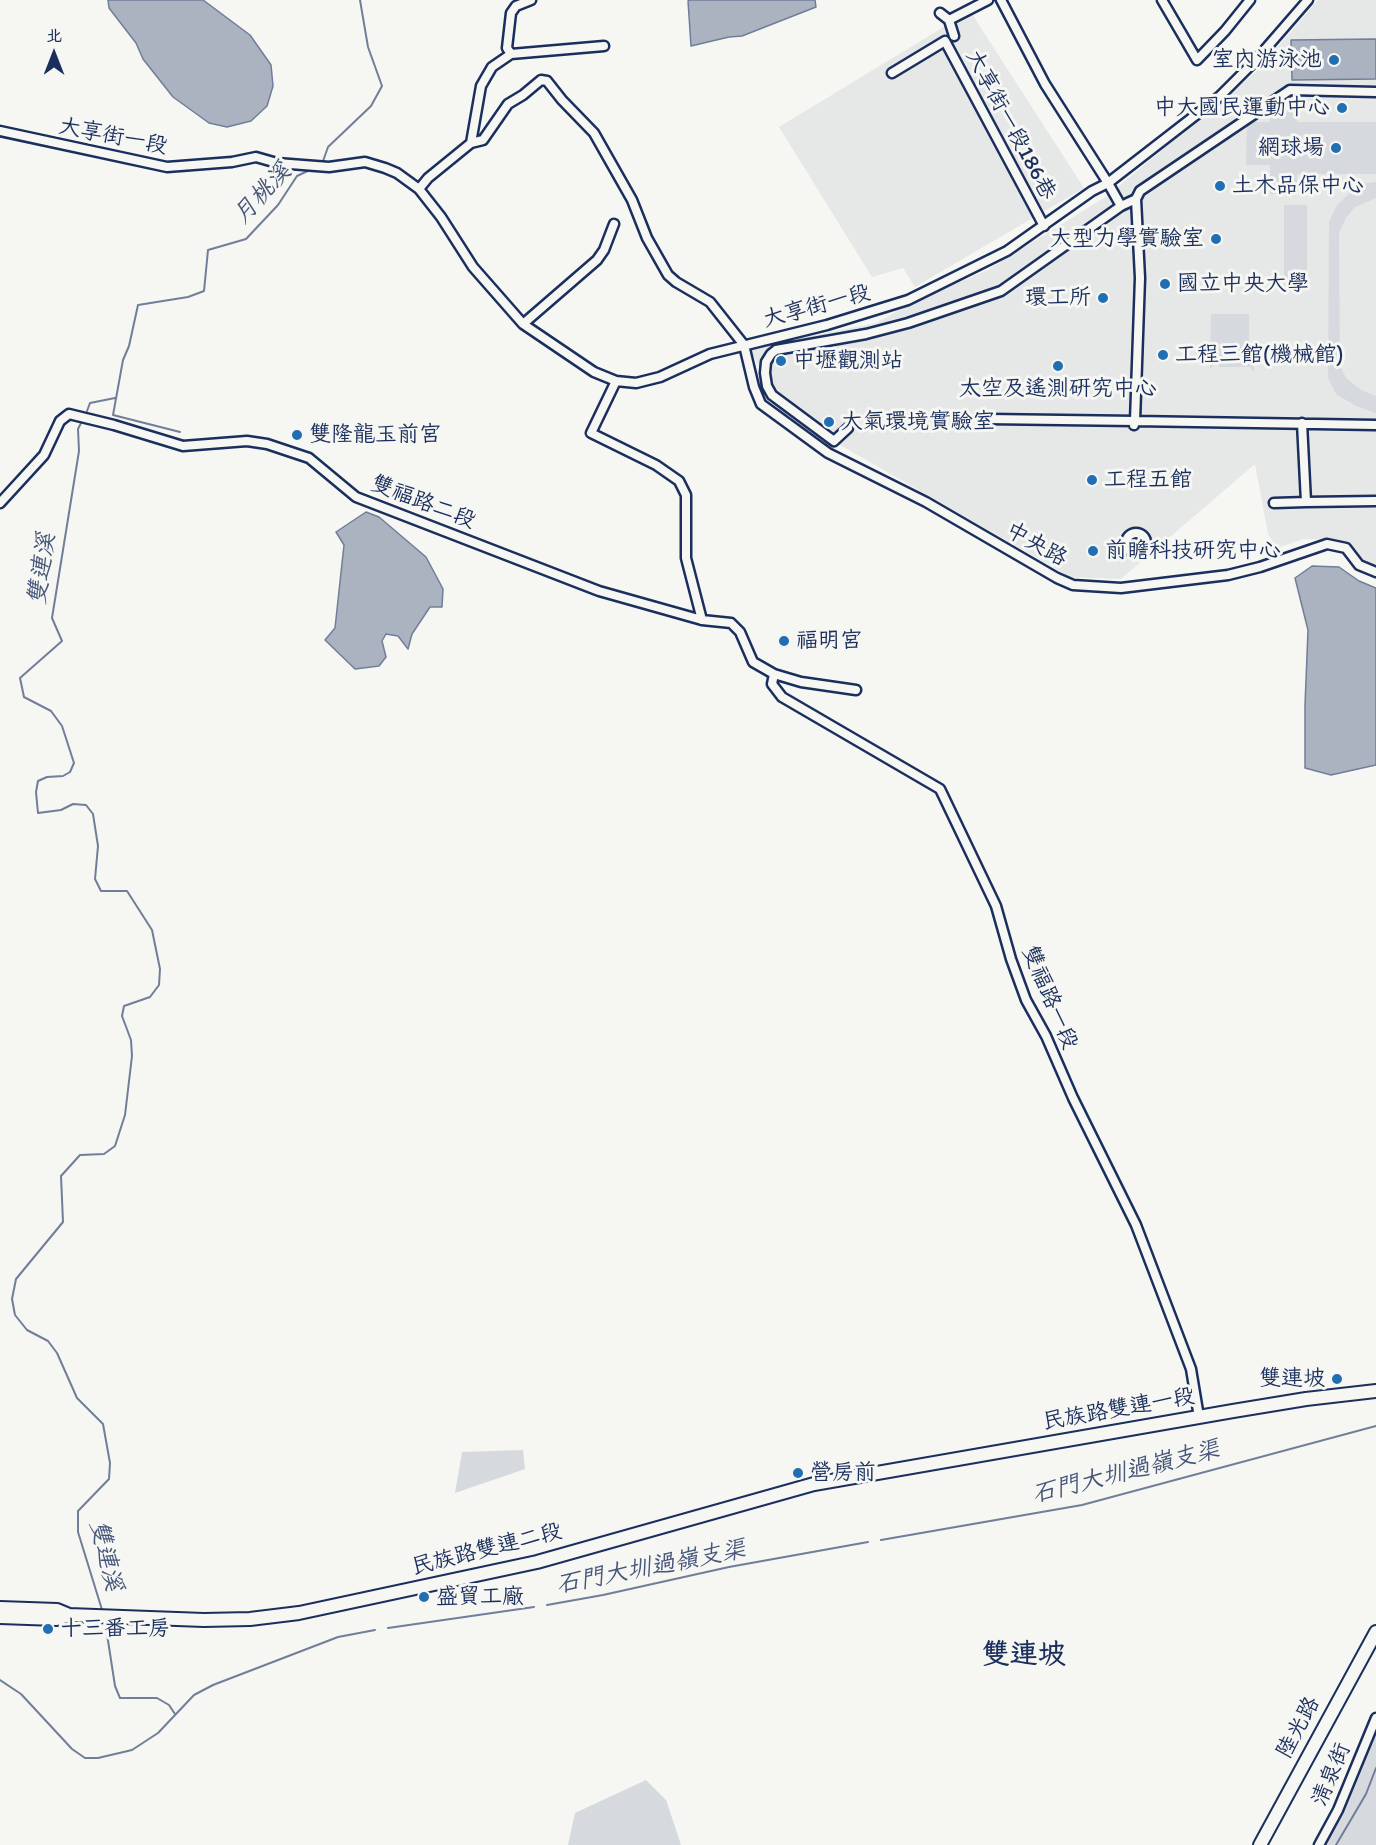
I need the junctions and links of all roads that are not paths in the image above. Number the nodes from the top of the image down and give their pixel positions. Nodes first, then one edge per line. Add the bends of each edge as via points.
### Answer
1 (531, 0) edge
2 (988, 0) edge
3 (1001, 0) edge
4 (1162, 0) edge
5 (1250, 0) edge
6 (1308, 0) edge
7 (940, 13) dead end
8 (949, 20) junction
9 (954, 36) dead end
10 (604, 46) dead end
11 (511, 54) junction
12 (892, 73) dead end
13 (1376, 92) edge
14 (0, 131) edge
15 (471, 143) junction
16 (1108, 183) junction
17 (419, 189) junction
18 (1136, 199) junction
19 (1121, 206) junction
20 (614, 224) dead end
21 (1044, 226) junction
22 (523, 324) junction
23 (744, 345) junction
24 (616, 381) junction
25 (988, 419) dead end
26 (1135, 423) junction
27 (1302, 423) junction
28 (1376, 425) edge
29 (848, 428) dead end
30 (1306, 501) junction
31 (1376, 501) edge
32 (0, 503) edge
33 (1274, 503) dead end
34 (1376, 573) edge
35 (702, 620) junction
36 (774, 674) junction
37 (856, 690) dead end
38 (1376, 1391) edge
39 (1199, 1417) junction
40 (870, 1474) joint
41 (0, 1608) edge
42 (69, 1614) junction
43 (0, 1617) edge
44 (1376, 1632) edge
45 (1376, 1718) edge
46 (1260, 1845) edge
47 (1319, 1845) edge

1 - 11 street via 516,6 511,13 507,48
2 - 8 street
3 - 16 street via 1045,84
4 - 5 street via 1197,60
6 - 16 street, 大享街一段 via 1219,97
7 - 8 street
8 - 9 street
10 - 11 street
11 - 15 street via 492,67 481,86
12 - 21 street, 大享街一段186巷 via 945,41
13 - 18 street via 1290,90 1140,192
14 - 17 street, 大享街一段 via 167,167 248,158 329,166 356,161 373,163 397,173
15 - 17 street via 428,177
15 - 23 street via 483,140 508,104 541,80 547,81 594,133 668,275 710,302
16 - 19 street
16 - 21 street, 大享街一段
17 - 22 street, 大享街一段 via 473,267
18 - 19 street
18 - 26 street via 1140,278
19 - 29 street via 1001,291 908,323 771,354 766,362 765,380 772,395 834,441
20 - 22 street via 593,265
21 - 23 street, 大享街一段 via 1007,251 908,300 827,326
22 - 24 street, 大享街一段 via 594,372
23 - 24 street, 大享街一段 via 710,354 660,377 636,383
23 - 34 street, 中央路 via 761,404 828,453 926,502 1073,585 1121,588 1228,575 1327,544 1346,548 1359,565
24 - 35 street via 591,433 656,465 679,481 686,495 686,558
25 - 26 street
26 - 27 street
27 - 28 street
27 - 30 street
30 - 31 street
30 - 33 street
32 - 35 street, 雙福路二段 via 44,455 60,421 69,414 183,446 247,441 267,444 309,458 356,497 599,591
35 - 36 street, 雙福路二段 via 731,623 740,632 753,663
36 - 37 street, 雙福路二段
36 - 39 street, 雙福路一段 via 772,684 782,697 940,789 996,906 1026,1000 1136,1225 1191,1369
38 - 39 main road, 民族路雙連一段
39 - 40 main road, 民族路雙連一段
40 - 42 main road, 民族路雙連二段 via 814,1484 537,1562 299,1613 204,1620
41 - 42 main road
42 - 43 main road via 56,1619
44 - 46 main road, 陸光路
45 - 47 street, 清泉街 via 1338,1810

